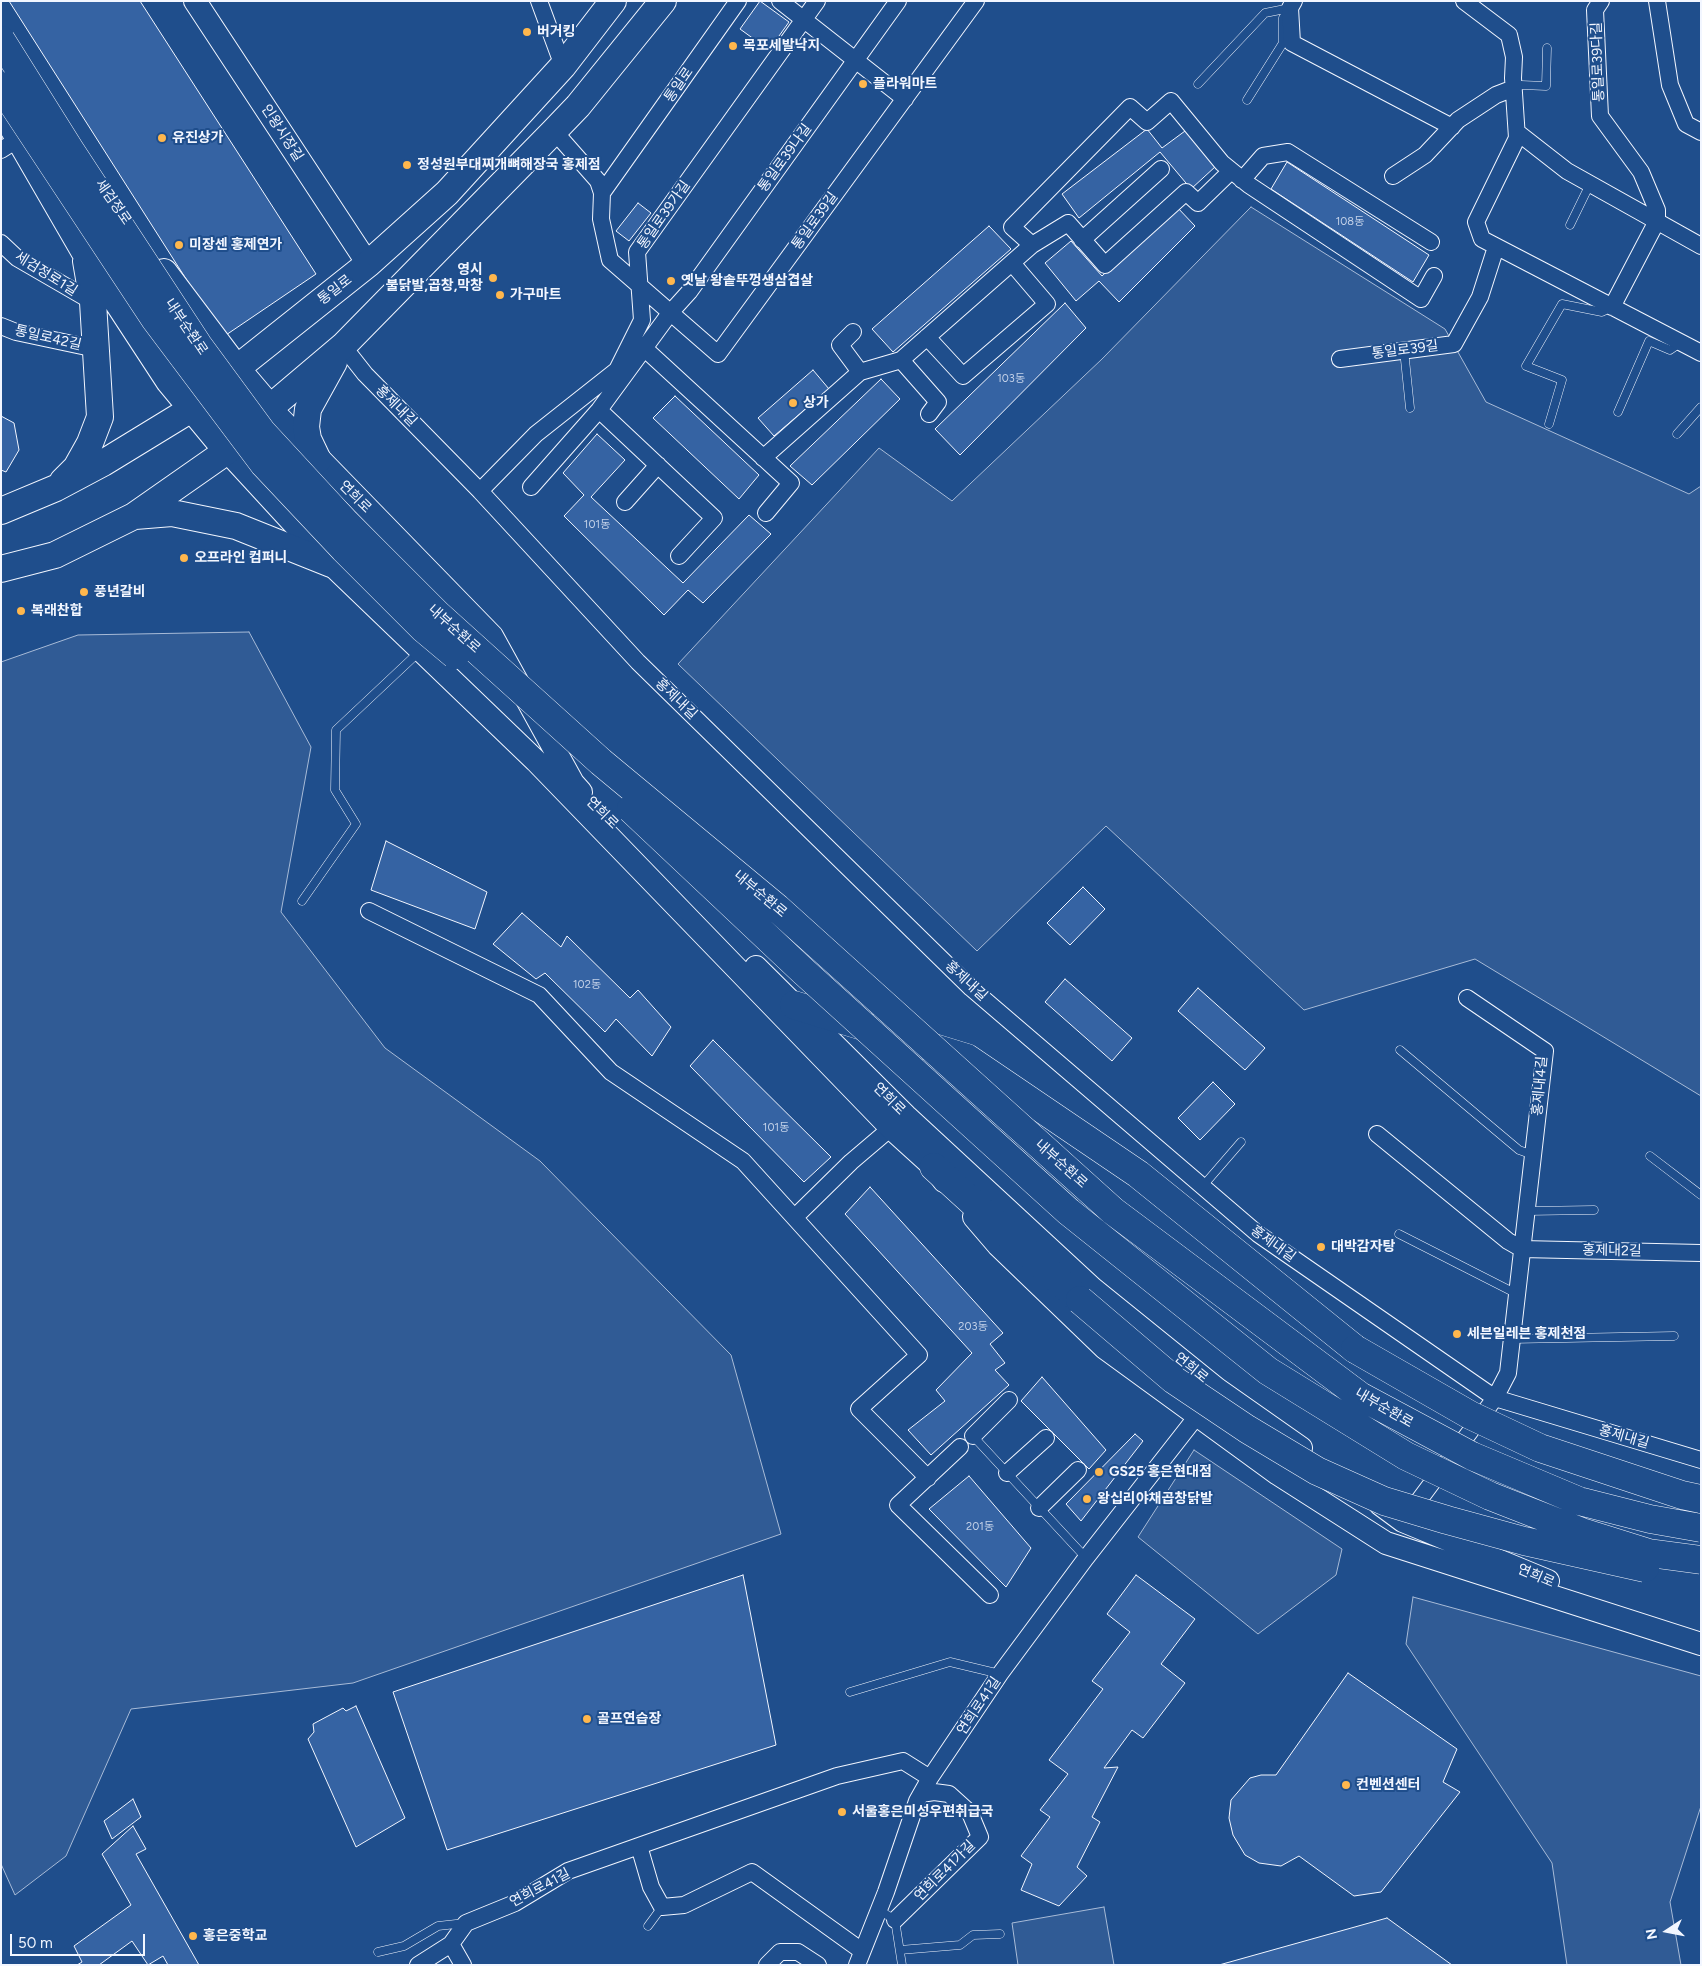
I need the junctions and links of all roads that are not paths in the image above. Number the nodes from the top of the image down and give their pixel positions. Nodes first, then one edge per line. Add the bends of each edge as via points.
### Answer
1 (195, 1) edge
2 (539, 1) edge
3 (613, 1) edge
4 (663, 1) edge
5 (738, 1) edge
6 (780, 1) edge
7 (817, 1) edge
8 (898, 1) edge
9 (976, 1) edge
10 (1464, 1) edge
11 (1601, 1) edge
12 (1658, 1) edge
13 (1292, 5) edge
14 (804, 20) junction
15 (1, 27) edge
16 (1, 40) edge
17 (1547, 48) dead end
18 (856, 60) junction
19 (563, 66) junction
20 (1198, 84) dead end
21 (1, 86) edge
22 (1514, 88) junction
23 (905, 99) junction
24 (1247, 100) dead end
25 (1, 109) edge
26 (1452, 127) junction
27 (554, 131) junction
28 (1517, 132) junction
29 (1701, 132) edge
30 (10, 144) edge
31 (1161, 169) dead end
32 (1237, 175) junction
33 (1393, 176) dead end
34 (1590, 184) junction
35 (602, 194) junction
36 (1657, 221) junction
37 (1570, 225) dead end
38 (1698, 239) edge
39 (1082, 240) junction
40 (1431, 242) dead end
41 (1, 243) edge
42 (1032, 245) junction
43 (1496, 247) junction
44 (84, 251) junction
45 (1012, 263) junction
46 (368, 264) junction
47 (1434, 276) dead end
48 (638, 283) junction
49 (93, 302) junction
50 (1612, 307) junction
51 (670, 313) junction
52 (642, 320) junction
53 (1, 326) edge
54 (853, 332) dead end
55 (654, 335) junction
56 (927, 337) junction
57 (1680, 343) junction
58 (343, 346) junction
59 (644, 348) junction
60 (96, 349) junction
61 (1404, 350) junction
62 (1701, 353) edge
63 (1340, 359) dead end
64 (901, 360) junction
65 (237, 369) junction
66 (860, 372) junction
67 (1701, 407) edge
68 (193, 408) junction
69 (1410, 408) dead end
70 (271, 409) junction
71 (599, 410) junction
72 (1618, 412) dead end
73 (929, 414) dead end
74 (1549, 424) dead end
75 (1677, 434) dead end
76 (227, 451) junction
77 (763, 458) junction
78 (318, 460) junction
79 (658, 465) junction
80 (531, 487) dead end
81 (56, 488) junction
82 (480, 491) junction
83 (625, 502) dead end
84 (1, 511) edge
85 (766, 514) dead end
86 (134, 516) junction
87 (679, 556) dead end
88 (331, 564) junction
89 (1, 569) edge
90 (421, 651) junction
91 (302, 901) dead end
92 (369, 911) dead end
93 (1467, 998) dead end
94 (794, 1005) junction
95 (1400, 1050) dead end
96 (898, 1122) junction
97 (1376, 1134) dead end
98 (1241, 1142) dead end
99 (1533, 1155) junction
100 (1650, 1156) dead end
101 (934, 1167) junction
102 (1202, 1186) junction
103 (1701, 1195) edge
104 (1594, 1210) dead end
105 (1527, 1211) junction
106 (795, 1217) junction
107 (1399, 1234) dead end
108 (1522, 1249) junction
109 (1701, 1253) edge
110 (1517, 1294) junction
111 (1674, 1336) dead end
112 (1512, 1339) junction
113 (1217, 1389) junction
114 (1495, 1398) junction
115 (1009, 1400) dead end
116 (1197, 1416) junction
117 (973, 1436) junction
118 (1046, 1438) dead end
119 (960, 1447) joint
120 (1701, 1460) edge
121 (1078, 1470) dead end
122 (1007, 1473) junction
123 (928, 1478) junction
124 (1701, 1499) edge
125 (1039, 1508) junction
126 (1403, 1521) junction
127 (1701, 1528) edge
128 (1086, 1558) junction
129 (1701, 1560) edge
130 (1701, 1571) edge
131 (990, 1595) dead end
132 (1701, 1631) edge
133 (1701, 1644) edge
134 (1000, 1674) junction
135 (850, 1692) dead end
136 (930, 1778) junction
137 (921, 1794) junction
138 (639, 1846) junction
139 (662, 1907) junction
140 (879, 1910) junction
141 (895, 1920) junction
142 (466, 1923) junction
143 (648, 1926) dead end
144 (1000, 1934) dead end
145 (450, 1944) junction
146 (900, 1950) junction
147 (378, 1952) dead end
148 (859, 1958) edge
149 (418, 1965) edge
150 (463, 1965) edge
151 (767, 1965) edge
152 (818, 1965) edge
153 (902, 1965) edge

1 - 46 main road, 인왕시장길
2 - 19 street
3 - 19 main road, 통일로
4 - 27 main road
5 - 35 street, 통일로
6 - 14 street
7 - 14 street, 통일로39가길
8 - 18 street, 통일로39나길
9 - 23 street, 통일로39길
10 - 22 street via 1509,35 1514,57
11 - 36 street, 통일로39다길 via 1595,10 1600,116 1641,172 1657,210
12 - 29 street via 1670,85 1686,124
13 - 20 lane via 1265,13
13 - 24 lane via 1282,18 1283,44
13 - 26 street via 1292,43
14 - 18 street
14 - 48 street, 통일로39가길 via 637,252
15 - 65 main road, 세검정로 via 109,200
16 - 127 highway, 내부순환로, bridge via 198,345 262,432 346,523 437,614 601,762 777,908 1113,1211 1368,1401 1472,1456 1579,1501
17 - 22 lane via 1546,86 1521,85
18 - 23 street
18 - 51 street, 통일로39나길 via 690,292
19 - 46 main road, 통일로 via 447,193
21 - 129 highway, 내부순환로, bridge via 154,320 264,464 344,549 424,629 601,780 803,971 1069,1212 1268,1371 1406,1456 1490,1496 1582,1532 1649,1553
22 - 26 street via 1496,96
22 - 28 street
23 - 51 street, 통일로39길 via 718,354
25 - 30 main road
26 - 33 street via 1425,155
27 - 35 street via 598,182
27 - 58 main road
28 - 34 street via 1567,171
28 - 43 street via 1476,222 1482,239
30 - 44 main road
31 - 39 street
32 - 39 street via 1198,203 1186,192 1105,265
32 - 40 street via 1263,156 1288,152
32 - 42 street via 1222,163 1171,101 1147,122 1130,107 1012,228
32 - 47 street via 1421,298
34 - 36 street
34 - 37 lane
35 - 48 street via 601,219 610,260
36 - 38 street
36 - 50 street
39 - 42 street via 1068,224
41 - 49 street, 세검정로1길 via 17,258
42 - 45 street
43 - 50 street
43 - 61 street, 통일로39길 via 1480,297 1454,344
44 - 49 main road
44 - 68 main road via 169,381
45 - 56 street
45 - 56 street via 1047,304 963,376
46 - 65 main road, 통일로
48 - 51 street, 통일로39길
48 - 52 street, 통일로39가길
49 - 60 main road
50 - 57 street
50 - 74 lane via 1602,312 1562,304 1526,366 1562,380
51 - 55 street, 통일로39나길
52 - 55 street
52 - 82 street via 617,370 536,434
53 - 60 street, 통일로42길
54 - 66 street via 840,345
55 - 59 street, 통일로39나길
56 - 64 street
57 - 62 street
57 - 72 lane via 1670,350 1649,341
58 - 70 main road
58 - 78 main road via 308,409 308,439
58 - 82 street, 홍제내길 via 365,374
59 - 71 street, 통일로39나길
59 - 77 street
60 - 81 main road via 100,417 76,468
61 - 63 street, 통일로39길
61 - 69 lane
64 - 66 street
64 - 73 street via 938,402
65 - 68 main road, 통일로
65 - 70 main road, 연희로
66 - 77 street
67 - 75 lane
68 - 76 main road
68 - 81 main road, 통일로 via 111,459
70 - 76 main road
70 - 78 main road, 연희로
71 - 79 street
71 - 80 street, 통일로39나길
76 - 86 main road
76 - 88 main road
77 - 85 street via 791,483
78 - 94 main road, 연희로 via 492,636 572,783
79 - 83 street
79 - 87 street via 714,518
81 - 84 main road, 통일로
82 - 102 street, 홍제내길 via 638,662 971,988
86 - 88 main road via 172,513 236,526
86 - 89 main road via 55,555
88 - 90 main road
90 - 91 lane via 336,730 335,790 356,824
90 - 96 main road via 536,761
92 - 106 street via 539,995 611,1072 743,1161
93 - 99 street, 홍제내4길 via 1545,1051
94 - 96 main road, 연희로
94 - 124 highway, bridge via 967,1058 1138,1174 1354,1349 1470,1415 1540,1448
95 - 99 lane via 1519,1150
96 - 101 main road
96 - 106 street
96 - 113 main road, 연희로 via 1030,1229 1092,1288
97 - 108 street
98 - 102 lane
99 - 105 street, 홍제내4길
100 - 103 lane
101 - 116 main road via 998,1245 1105,1348
101 - 130 highway, bridge via 1080,1300 1174,1380 1317,1471 1384,1501 1524,1541 1634,1566
102 - 114 street, 홍제내길 via 1258,1234
104 - 105 lane
105 - 108 street, 홍제내4길
106 - 123 street via 919,1355 859,1409
107 - 110 lane
108 - 109 street, 홍제내2길
108 - 110 street, 홍제내4길
110 - 112 street, 홍제내4길
111 - 112 lane
112 - 114 street, 홍제내4길 via 1508,1373
113 - 116 street, 연희로41길
113 - 126 main road, 연희로
114 - 120 street, 홍제내길
114 - 126 street, 홍제내4길, bridge
115 - 117 street
116 - 128 street, 연희로41길
116 - 133 main road, 연희로 via 1278,1474 1386,1543
117 - 119 lane
117 - 122 lane
118 - 122 street
119 - 123 street
121 - 125 street
122 - 125 lane
123 - 131 street via 898,1505
125 - 128 lane
126 - 132 main road, 연희로 via 1562,1587
128 - 134 street, 연희로41길
134 - 135 lane via 950,1662
134 - 136 street, 연희로41길
136 - 137 street
136 - 138 street, 연희로41길 via 903,1761 837,1776
137 - 140 street
137 - 141 street, 연희로41가길 via 949,1794 970,1813 980,1837
138 - 139 street
138 - 142 street, 연희로41길 via 568,1871 515,1902
139 - 143 lane
139 - 148 street via 684,1906 752,1872
140 - 141 lane
140 - 148 street
141 - 146 lane
142 - 145 street, 연희로41길
142 - 147 lane via 438,1926 404,1946
144 - 146 lane via 973,1935 960,1945
145 - 149 street, 연희로41길
145 - 150 street
146 - 153 lane
151 - 152 street via 780,1952 798,1952

